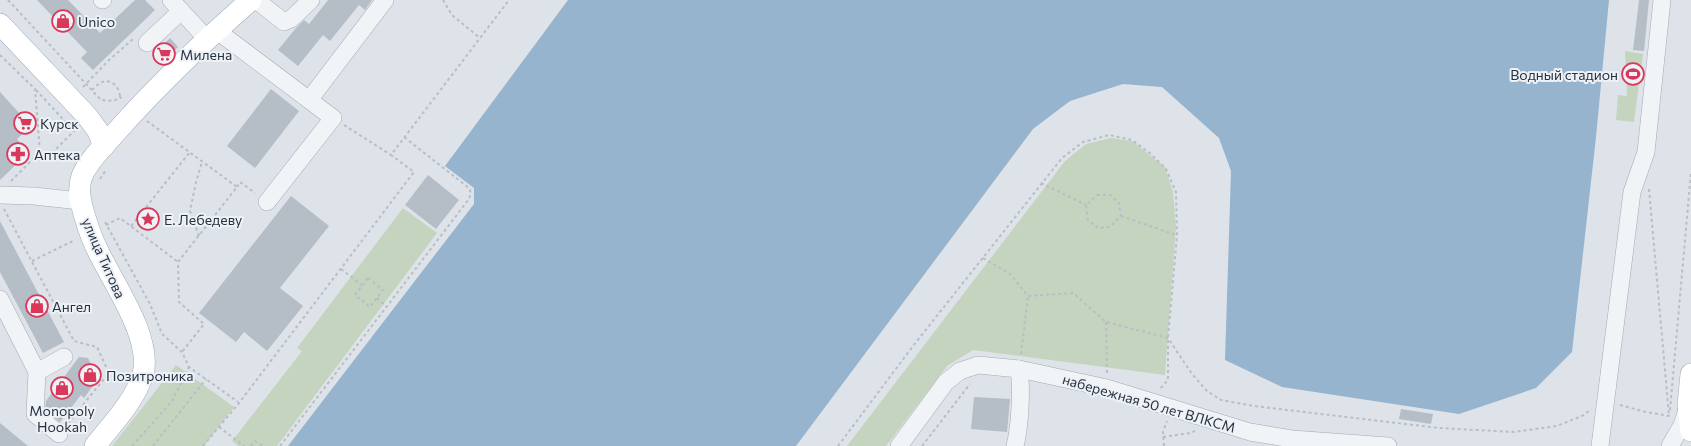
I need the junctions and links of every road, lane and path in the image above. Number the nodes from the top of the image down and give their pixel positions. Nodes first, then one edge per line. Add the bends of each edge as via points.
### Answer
1 (8, 0) edge
2 (251, 0) edge
3 (256, 0) edge
4 (312, 0) edge
5 (385, 0) edge
6 (443, 0) edge
7 (509, 0) edge
8 (1662, 0) edge
9 (176, 6) edge
10 (0, 24) edge
11 (211, 35) junction
12 (480, 38) junction
13 (143, 39) joint
14 (0, 55) edge
15 (86, 84) junction
16 (35, 89) junction
17 (92, 90) junction
18 (309, 100) junction
19 (128, 104) junction
20 (332, 118) junction
21 (404, 137) junction
22 (104, 146) junction
23 (40, 152) junction
24 (190, 152) junction
25 (391, 154) junction
26 (202, 161) junction
27 (109, 166) dead end
28 (1691, 172) edge
29 (97, 183) dead end
30 (1041, 183) junction
31 (237, 186) junction
32 (1649, 188) dead end
33 (4, 195) edge
34 (80, 201) junction
35 (267, 202) joint
36 (1086, 205) junction
37 (1121, 216) junction
38 (102, 218) dead end
39 (131, 226) dead end
40 (1177, 235) junction
41 (198, 236) junction
42 (983, 258) junction
43 (341, 269) junction
44 (363, 286) junction
45 (1028, 296) junction
46 (377, 298) junction
47 (0, 299) edge
48 (386, 306) junction
49 (1106, 322) junction
50 (1168, 338) junction
51 (182, 352) junction
52 (64, 357) dead end
53 (189, 367) junction
54 (1019, 369) junction
55 (37, 372) junction
56 (1691, 374) edge
57 (206, 379) junction
58 (972, 381) dead end
59 (1106, 388) junction
60 (1604, 398) junction
61 (1151, 401) junction
62 (239, 402) junction
63 (1171, 408) junction
64 (1690, 408) edge
65 (1669, 416) junction
66 (219, 427) junction
67 (1691, 431) edge
68 (59, 434) joint
69 (95, 446) edge
70 (132, 446) edge
71 (154, 446) edge
72 (203, 446) edge
73 (244, 446) edge
74 (251, 446) edge
75 (262, 446) edge
76 (280, 446) edge
77 (838, 446) edge
78 (899, 446) edge
79 (922, 446) edge
80 (1015, 446) edge
81 (1164, 446) edge
82 (1388, 446) edge
83 (1600, 446) edge
84 (1670, 446) edge

1 - 15 path
2 - 11 main road, улица Титова
3 - 4 street via 284,22 291,20
5 - 18 street
6 - 12 path via 452,15
7 - 12 path
8 - 60 street via 1646,152 1632,192
9 - 11 street
9 - 13 street
10 - 22 main road via 87,116 98,131
11 - 18 street
11 - 19 main road, улица Титова
12 - 21 path
13 - 15 path via 108,61
14 - 16 path
15 - 17 path
16 - 23 path
16 - 23 path via 74,131 49,156
17 - 19 path via 101,100
17 - 19 path via 100,82 108,81 115,84
18 - 20 street
19 - 22 main road, улица Титова
19 - 24 path
20 - 25 path
20 - 35 street
21 - 25 path
21 - 48 path via 469,188 471,193
22 - 34 main road, улица Титова via 82,176
23 - 33 path
24 - 26 path
24 - 39 path
25 - 43 path via 414,172
26 - 31 path
26 - 41 path via 190,211
27 - 29 path
28 - 65 path
30 - 36 path
30 - 40 path via 1062,158 1083,142 1110,135 1132,140 1166,169 1176,192
30 - 42 path
31 - 35 path via 240,182
31 - 41 path
32 - 65 path
33 - 34 street
33 - 68 path via 74,341 97,347 109,373
34 - 69 main road, улица Титова via 90,233 134,321 144,348 143,373 132,398
36 - 37 path via 1097,195 1110,195 1119,203
36 - 37 path via 1088,220 1098,228 1110,227
37 - 40 path
38 - 51 path via 150,304 162,334
40 - 50 path
41 - 51 path via 178,262 179,302 204,324
42 - 45 path via 1010,274
42 - 77 path
43 - 44 path
43 - 62 path
44 - 46 path via 368,278 383,290
44 - 46 path via 355,295 370,307
45 - 49 path via 1073,293
45 - 54 path
46 - 48 path
47 - 55 street
48 - 76 path
49 - 50 path
49 - 59 path
50 - 60 path via 1192,374 1207,391 1221,400 1254,406 1439,428 1514,432 1557,426 1584,415
50 - 61 path via 1168,380
51 - 53 path
52 - 55 street
53 - 57 path
53 - 70 path via 172,401
54 - 59 street, набережная 50 лет ВЛКСМ
54 - 78 street, набережная 50 лет ВЛКСМ via 978,365 960,370 946,382
54 - 80 street via 1018,434
55 - 68 street via 35,414
56 - 64 main road
57 - 62 path
57 - 71 path
58 - 79 path
59 - 61 street, набережная 50 лет ВЛКСМ
60 - 65 path via 1646,412
60 - 83 street
61 - 63 street, набережная 50 лет ВЛКСМ
62 - 66 path
63 - 81 path via 1163,432
63 - 82 street, набережная 50 лет ВЛКСМ via 1250,432 1292,439
64 - 67 main road
64 - 84 street
66 - 72 path
66 - 73 path
74 - 75 path via 255,441

